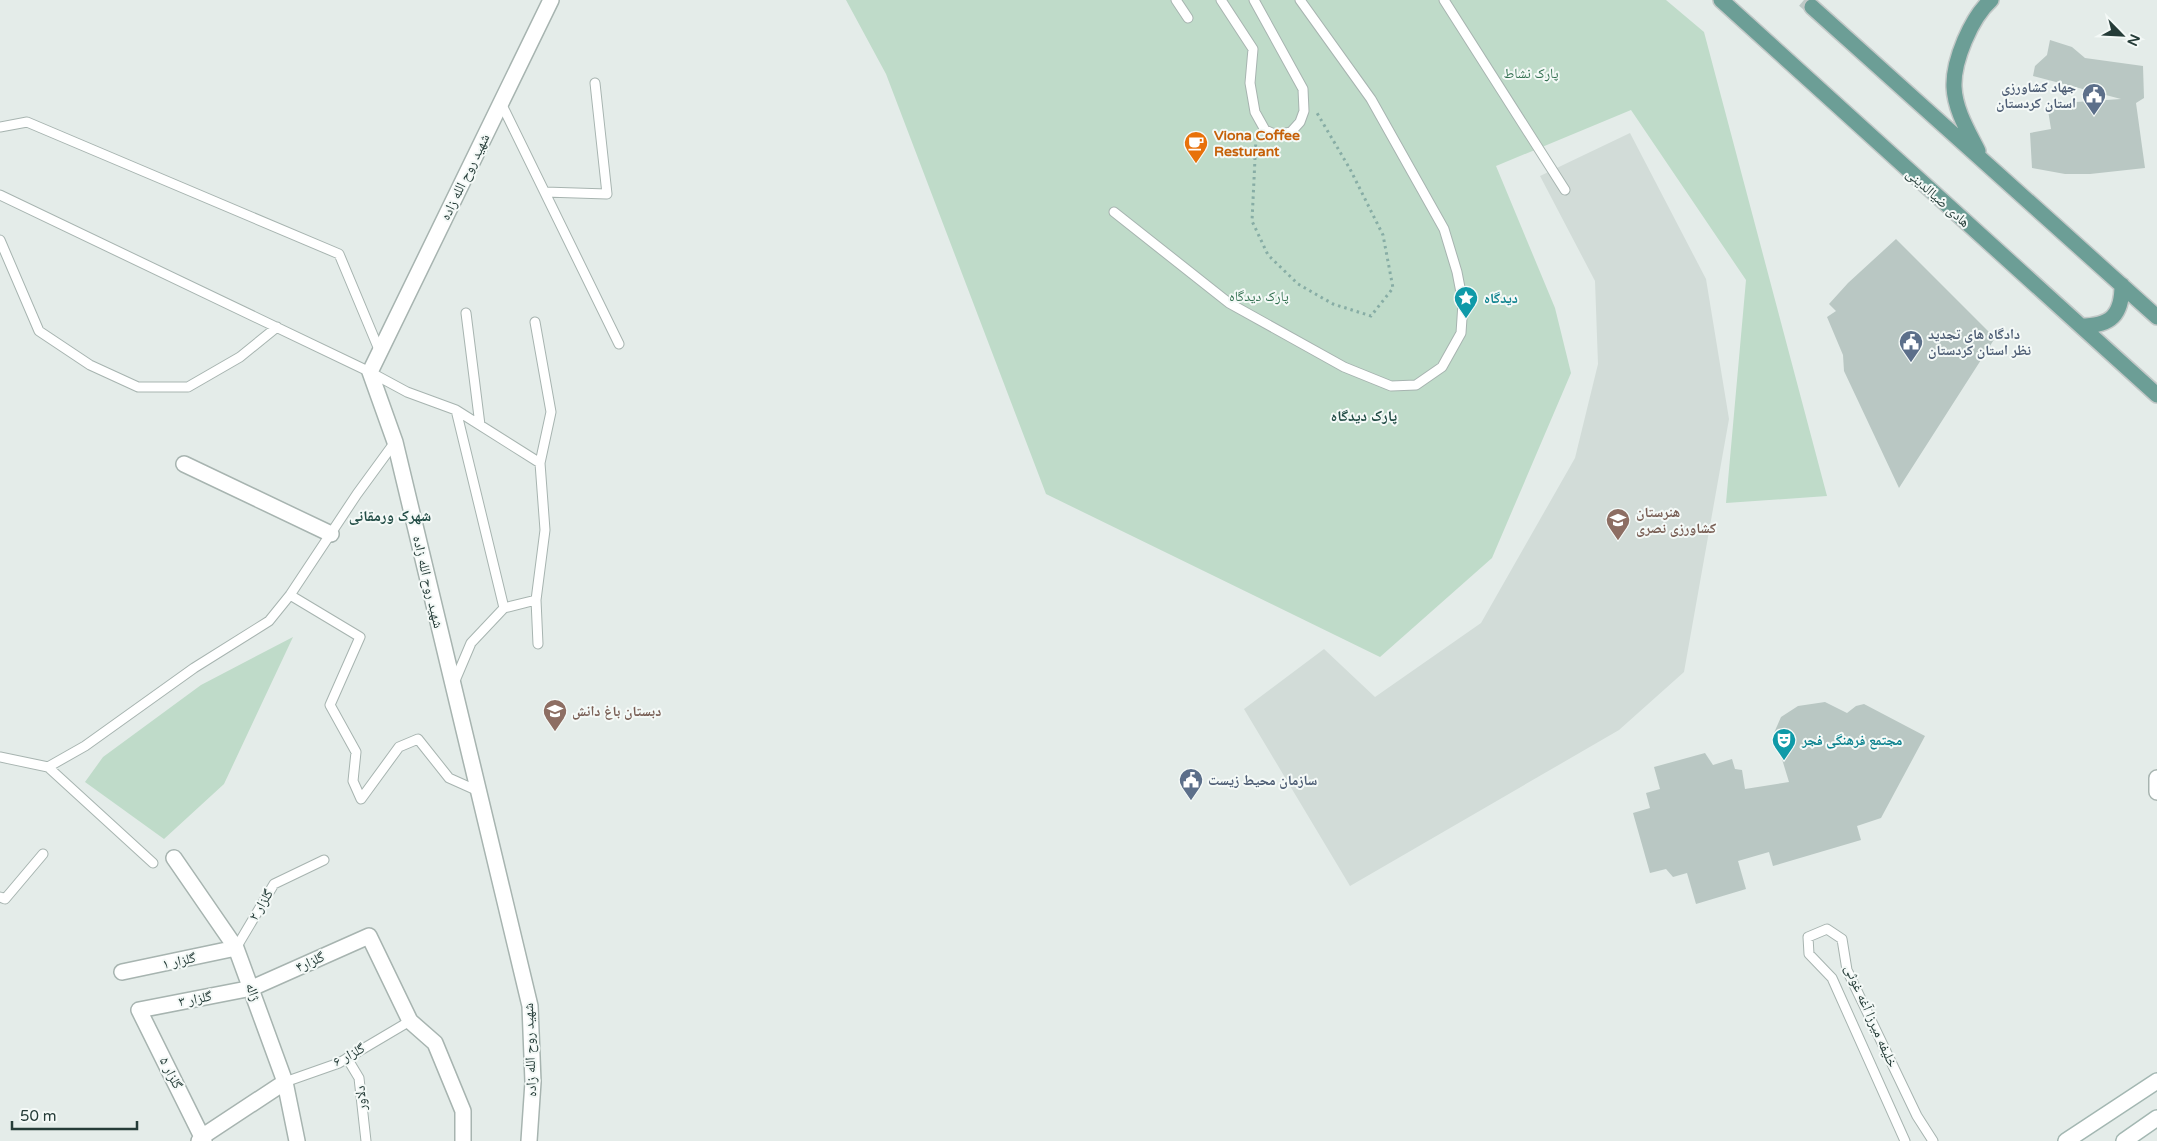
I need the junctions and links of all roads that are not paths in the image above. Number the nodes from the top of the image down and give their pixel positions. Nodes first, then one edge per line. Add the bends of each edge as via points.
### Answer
1 (551, 0) edge
2 (1176, 0) edge
3 (1221, 0) edge
4 (1254, 0) edge
5 (1300, 0) edge
6 (1444, 0) edge
7 (1721, 0) edge
8 (1991, 0) edge
9 (1812, 7) tunnel mouth
10 (1188, 18) dead end
11 (594, 83) dead end
12 (501, 102) junction
13 (0, 127) edge
14 (1982, 160) junction
15 (1565, 190) dead end
16 (545, 192) junction
17 (0, 195) edge
18 (1114, 212) dead end
19 (0, 240) edge
20 (2122, 285) junction
21 (466, 313) dead end
22 (2157, 317) edge
23 (535, 322) dead end
24 (2081, 326) junction
25 (277, 327) junction
26 (619, 344) dead end
27 (380, 352) junction
28 (370, 372) junction
29 (2157, 391) edge
30 (456, 410) junction
31 (480, 425) junction
32 (395, 442) junction
33 (540, 463) junction
34 (184, 464) dead end
35 (331, 534) junction
36 (290, 595) junction
37 (536, 600) junction
38 (504, 608) junction
39 (538, 644) dead end
40 (453, 685) junction
41 (0, 757) edge
42 (48, 767) junction
43 (2157, 778) edge
44 (478, 791) junction
45 (2157, 792) edge
46 (43, 854) dead end
47 (174, 858) dead end
48 (324, 860) dead end
49 (153, 863) dead end
50 (0, 897) edge
51 (236, 948) junction
52 (122, 972) dead end
53 (251, 988) junction
54 (139, 1010) joint
55 (410, 1021) junction
56 (347, 1058) junction
57 (2157, 1081) edge
58 (285, 1082) junction
59 (2157, 1118) edge
60 (202, 1139) edge
61 (297, 1141) edge
62 (366, 1141) edge
63 (463, 1141) edge
64 (529, 1141) edge
65 (1905, 1141) edge
66 (1932, 1141) edge
67 (2066, 1141) edge
68 (2124, 1141) edge

1 - 12 street, شهید روح الله زاده
2 - 10 lane
3 - 4 lane via 1253,49 1250,83 1255,112 1265,130 1277,135 1290,132 1300,122 1304,111 1303,89
5 - 18 lane via 1371,99 1444,229 1463,303 1461,333 1442,367 1416,385 1391,386 1344,367 1229,303
6 - 15 lane
7 - 24 main road, هادی ضیاالدینی
8 - 14 main road via 1970,28 1959,56 1954,86 1960,116
9 - 14 main road
11 - 16 lane via 607,194
12 - 16 lane
12 - 27 street, شهید روح الله زاده
13 - 27 lane via 27,122 339,254
14 - 20 main road
16 - 26 lane
17 - 25 lane
19 - 25 lane via 39,331 90,365 138,387 188,387 240,357
20 - 22 main road
20 - 24 main road via 2122,302 2113,317 2098,326
21 - 31 lane
23 - 33 lane via 552,412
24 - 29 main road, هادی ضیاالدینی
25 - 28 lane
27 - 28 street, شهید روح الله زاده
28 - 30 lane via 407,392
28 - 32 street, شهید روح الله زاده
30 - 31 lane
30 - 38 lane
31 - 33 lane
32 - 35 lane
32 - 40 street, شهید روح الله زاده
33 - 37 lane via 545,530
34 - 35 street
35 - 36 lane
36 - 42 lane via 269,621 194,668 85,746
36 - 44 lane via 360,637 330,705 356,752 353,781 361,798 399,746 418,739 449,778
37 - 38 lane
37 - 39 lane
38 - 40 lane via 471,643
40 - 44 street, شهید روح الله زاده
41 - 42 lane
42 - 49 lane
43 - 45 street
44 - 64 street, شهید روح الله زاده via 530,1006 533,1082
46 - 50 lane via 5,899
47 - 51 street, ژاله
48 - 51 lane, گلزار ۲ via 274,884
51 - 52 street, گلزار ۱
51 - 53 street, ژاله
53 - 54 street, گلزار ۳
53 - 55 street, گلزار۴ via 369,936
53 - 58 street, ژاله
54 - 60 street, گلزار ۵
55 - 56 lane, گلزار ۶
55 - 63 street via 435,1043 463,1111
56 - 58 lane, گلزار ۶
56 - 62 lane, دلاور via 359,1078
57 - 67 street
58 - 60 street
58 - 61 street, ژاله
59 - 68 street
65 - 66 lane, خلیفه میرزا آغه غوثی via 1832,978 1810,954 1808,937 1827,929 1842,939 1847,970

